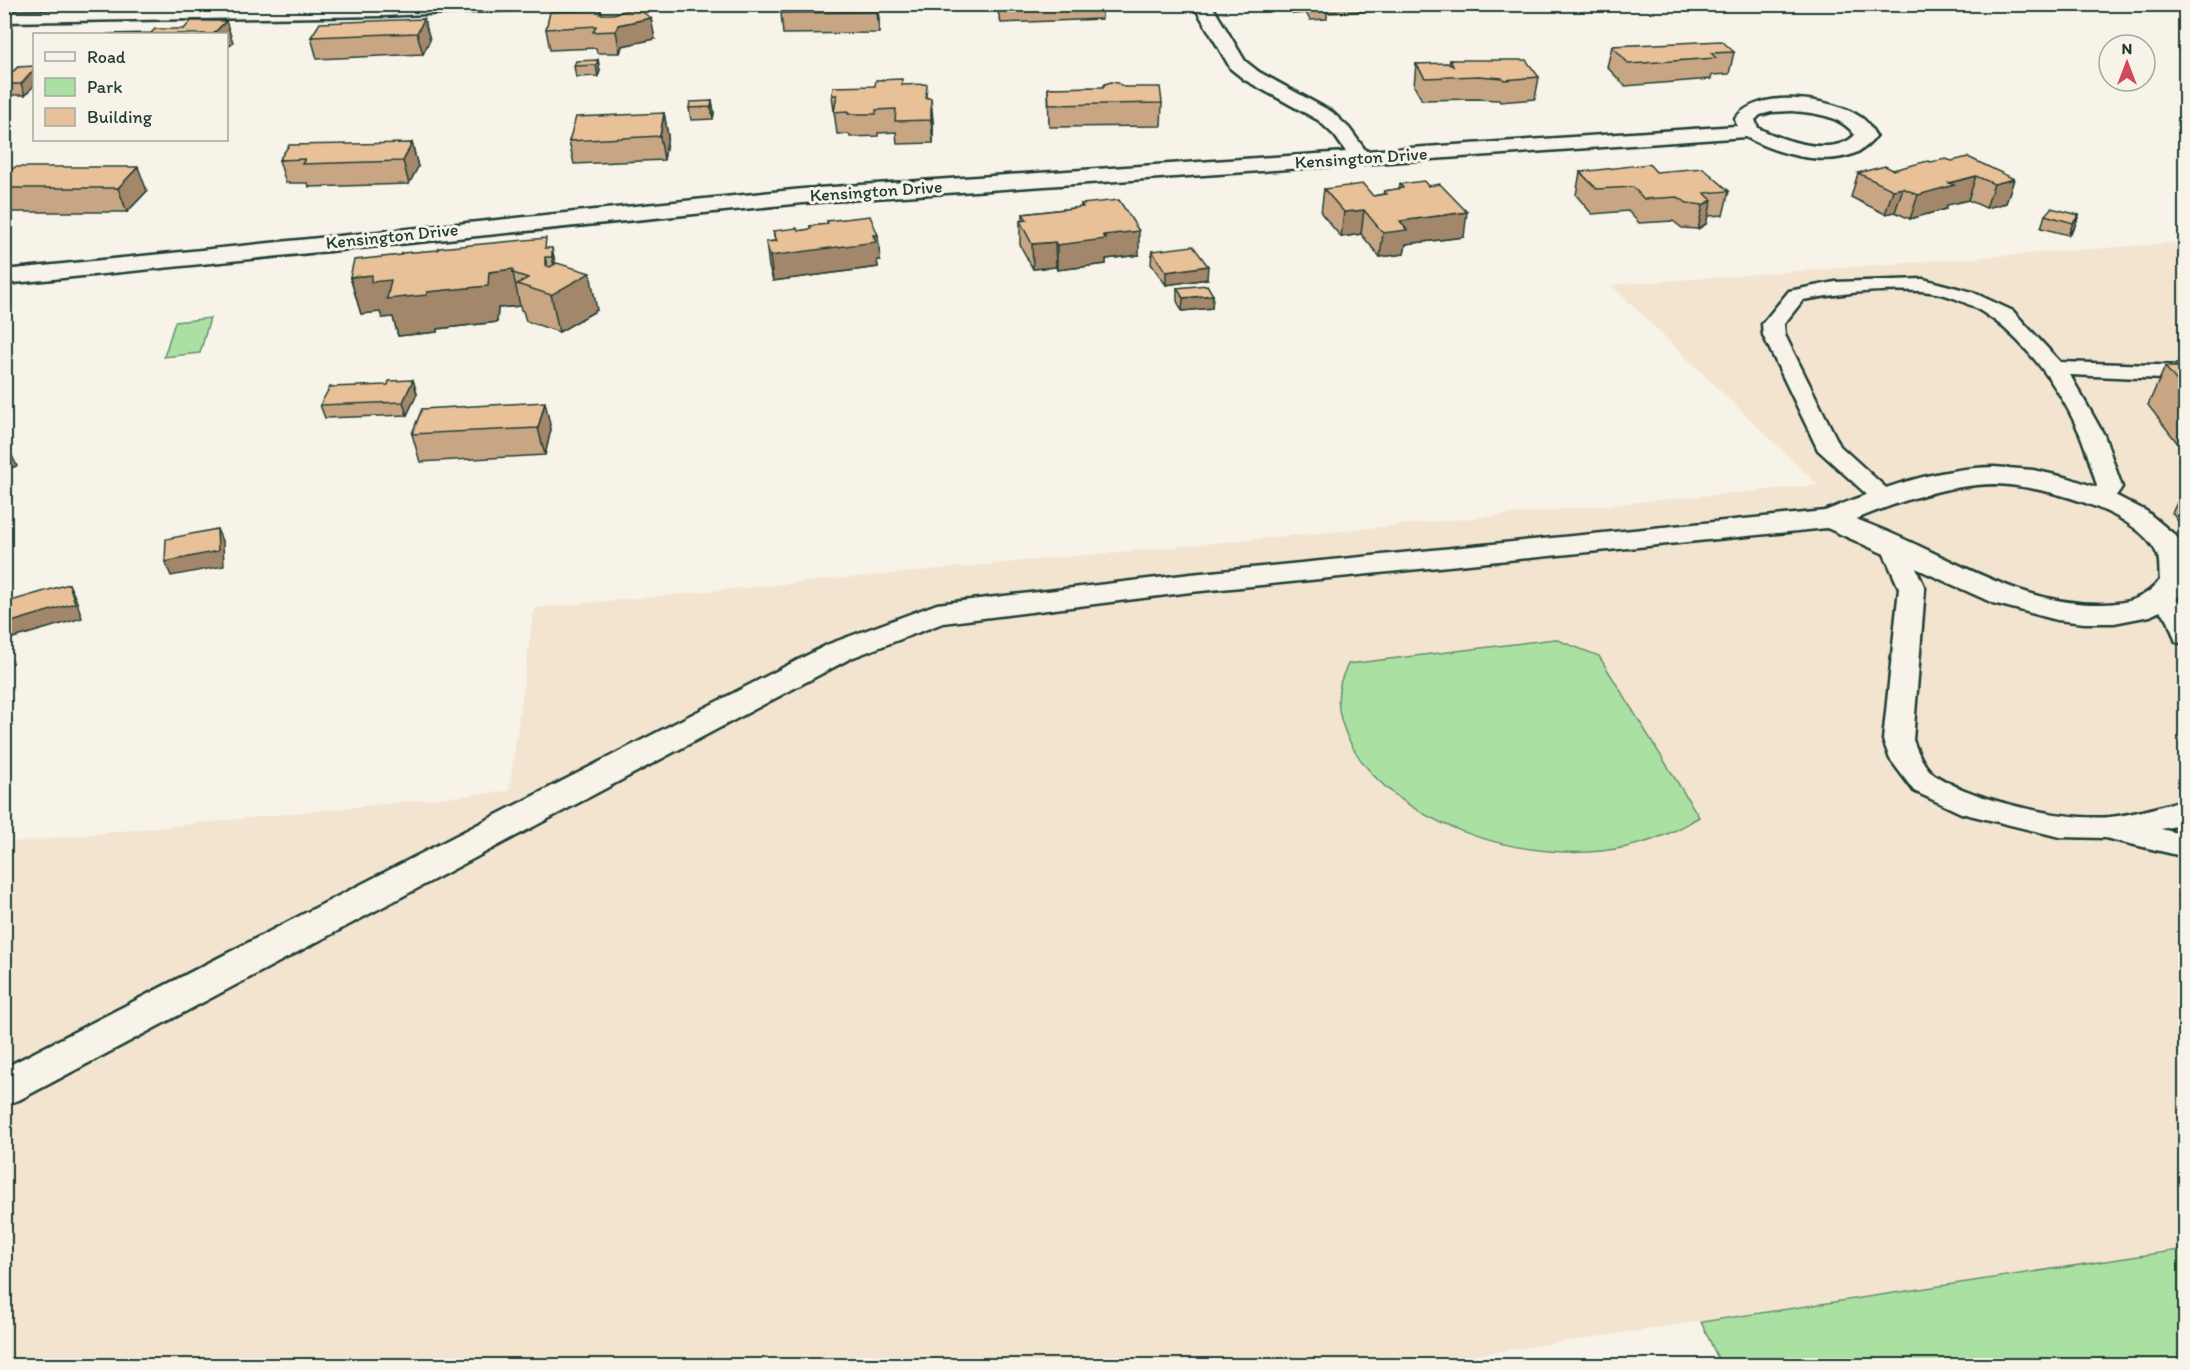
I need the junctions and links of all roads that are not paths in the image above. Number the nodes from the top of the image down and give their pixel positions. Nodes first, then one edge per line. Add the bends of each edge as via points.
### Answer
1 (535, 4) edge
2 (1202, 4) edge
3 (4, 17) edge
4 (1749, 131) junction
5 (1360, 158) junction
6 (4, 277) edge
7 (2054, 368) junction
8 (2186, 373) edge
9 (1884, 497) junction
10 (2100, 498) junction
11 (1830, 519) junction
12 (1902, 548) junction
13 (2160, 599) junction
14 (2186, 636) edge
15 (2186, 810) edge
16 (2105, 827) junction
17 (2186, 846) edge
18 (4, 1088) edge

1 - 3 street via 383,11
2 - 5 street via 1238,65 1325,116
4 - 4 street, Kensington Drive via 1744,125 1747,114 1765,107 1792,105 1837,113 1858,124 1866,136 1856,146 1817,151 1777,144
4 - 5 street, Kensington Drive
5 - 6 street, Kensington Drive via 670,208
7 - 8 lane
7 - 9 lane via 2005,316 1954,293 1923,285 1836,288 1796,295 1773,324 1774,335 1830,450
7 - 10 lane via 2092,435 2110,487
9 - 10 street via 1987,475 2043,480
9 - 11 street
10 - 13 street via 2155,532 2172,556 2175,580
11 - 12 street
11 - 18 street via 1191,583 937,614 840,651
12 - 13 street via 2010,600 2053,611 2095,615 2131,611
12 - 16 lane via 1897,554 1912,588 1898,740 1905,759 1926,784 1972,805 2060,826
13 - 14 lane via 2179,615
15 - 16 lane via 2180,815
16 - 17 lane

